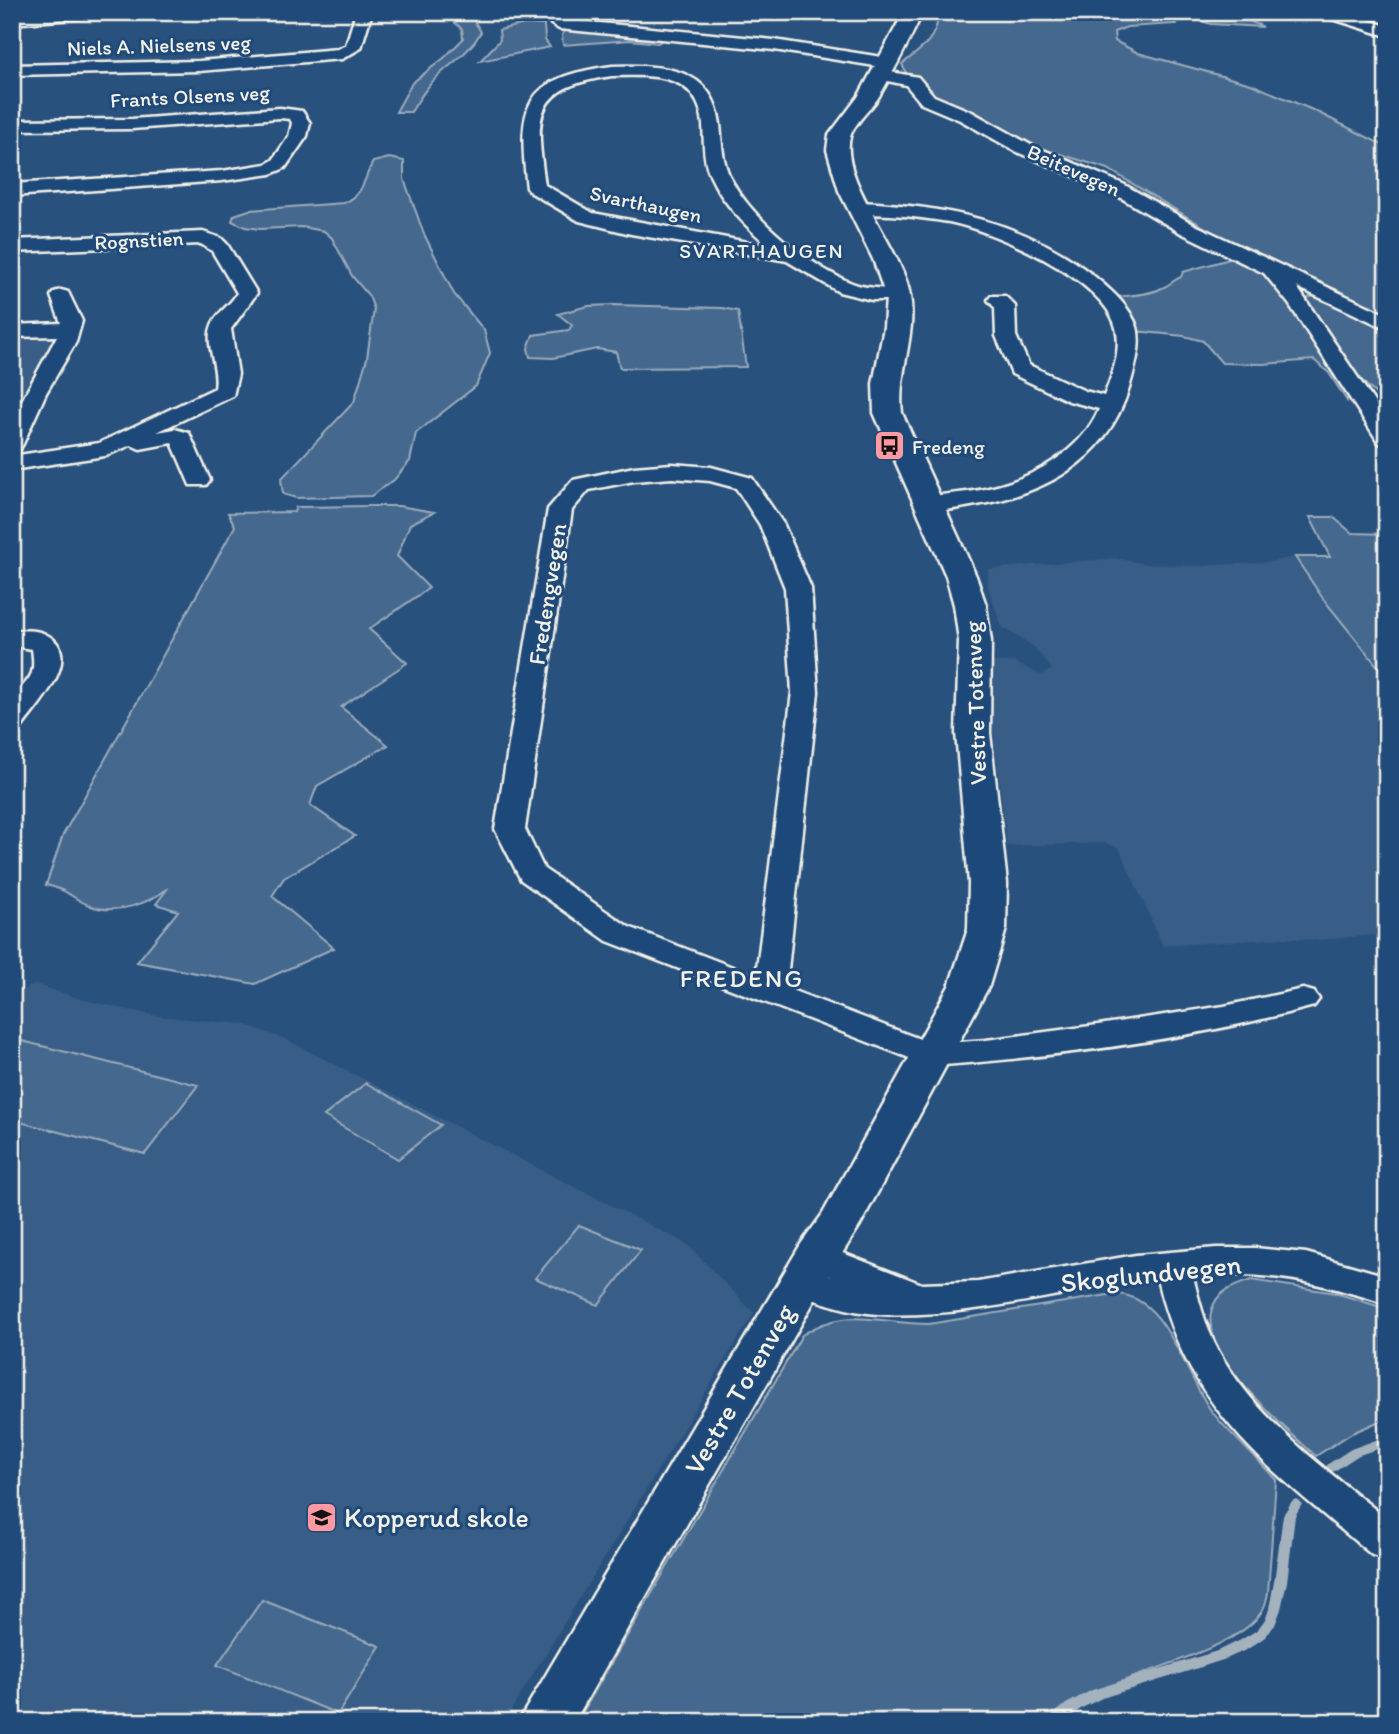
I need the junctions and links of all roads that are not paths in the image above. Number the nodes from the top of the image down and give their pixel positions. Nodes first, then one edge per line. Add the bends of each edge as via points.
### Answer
1 (93, 12) edge
2 (364, 12) edge
3 (565, 12) edge
4 (907, 12) edge
5 (1325, 12) edge
6 (914, 13) edge
7 (34, 15) edge
8 (12, 19) edge
9 (1387, 31) edge
10 (884, 69) junction
11 (12, 70) edge
12 (12, 125) edge
13 (12, 190) edge
14 (859, 208) junction
15 (12, 246) edge
16 (792, 256) junction
17 (1270, 269) junction
18 (61, 296) dead end
19 (898, 296) junction
20 (998, 300) dead end
21 (1387, 323) edge
22 (69, 329) junction
23 (12, 331) edge
24 (1111, 405) junction
25 (1387, 438) edge
26 (12, 444) edge
27 (105, 449) junction
28 (12, 463) edge
29 (198, 480) dead end
30 (928, 504) junction
31 (12, 638) edge
32 (12, 721) edge
33 (771, 992) junction
34 (1303, 999) dead end
35 (929, 1055) junction
36 (1172, 1265) junction
37 (810, 1268) junction
38 (1387, 1290) edge
39 (1387, 1543) edge
40 (545, 1722) edge

1 - 7 street, Niels A. Nielsens veg
2 - 11 street, Niels A. Nielsens veg via 353,48 342,54 199,66
3 - 10 street, Beitevegen via 559,24 763,44
4 - 6 street
5 - 9 street
6 - 10 street, Vestre Totenveg
7 - 8 street, Niels A. Nielsens veg
10 - 14 street, Vestre Totenveg via 838,144 843,174
10 - 17 street, Beitevegen via 915,84 928,100 1117,188
12 - 13 street, Frants Olsens veg via 132,124 280,113 296,116 301,122 298,136 271,169
14 - 19 street, Vestre Totenveg via 890,267
14 - 24 street via 921,211 977,222 1018,237 1079,273 1126,325 1128,348
15 - 27 street, Rognstien via 203,238 220,248 247,293 220,330 225,391
16 - 16 street, Svarthaugen via 738,205 725,184 716,168 707,103 691,83 649,71 607,72 559,84 536,106 531,161 536,188 549,196 586,217
16 - 19 street, Svarthaugen via 844,287
17 - 21 street, Beitevegen
17 - 25 street, Beitevegen via 1292,294
18 - 22 street via 72,321
19 - 30 street, Vestre Totenveg via 886,399 893,427
20 - 24 street via 1005,306 1006,336 1020,369 1077,396
22 - 23 street
22 - 26 street
24 - 30 street via 1089,442 1045,478 988,496
27 - 28 street, Rognstien
27 - 29 street, Rognstien via 175,436 181,439
30 - 35 street, Vestre Totenveg via 970,605 975,641 973,733 988,883 987,929 969,986
31 - 32 street via 36,639 45,646 48,667
33 - 33 street, Fredengvegen via 618,934 532,874 510,829 560,509 581,485 673,471 744,483 772,525 798,588 805,692
33 - 35 street, Fredengvegen
34 - 35 street via 1224,1017 1098,1036
35 - 37 street, Vestre Totenveg
36 - 37 street, Skoglundvegen via 978,1296 877,1300 839,1293
36 - 38 street, Skoglundvegen via 1239,1261 1297,1265
36 - 39 street via 1193,1337 1237,1409 1281,1453
37 - 40 street, Vestre Totenveg

